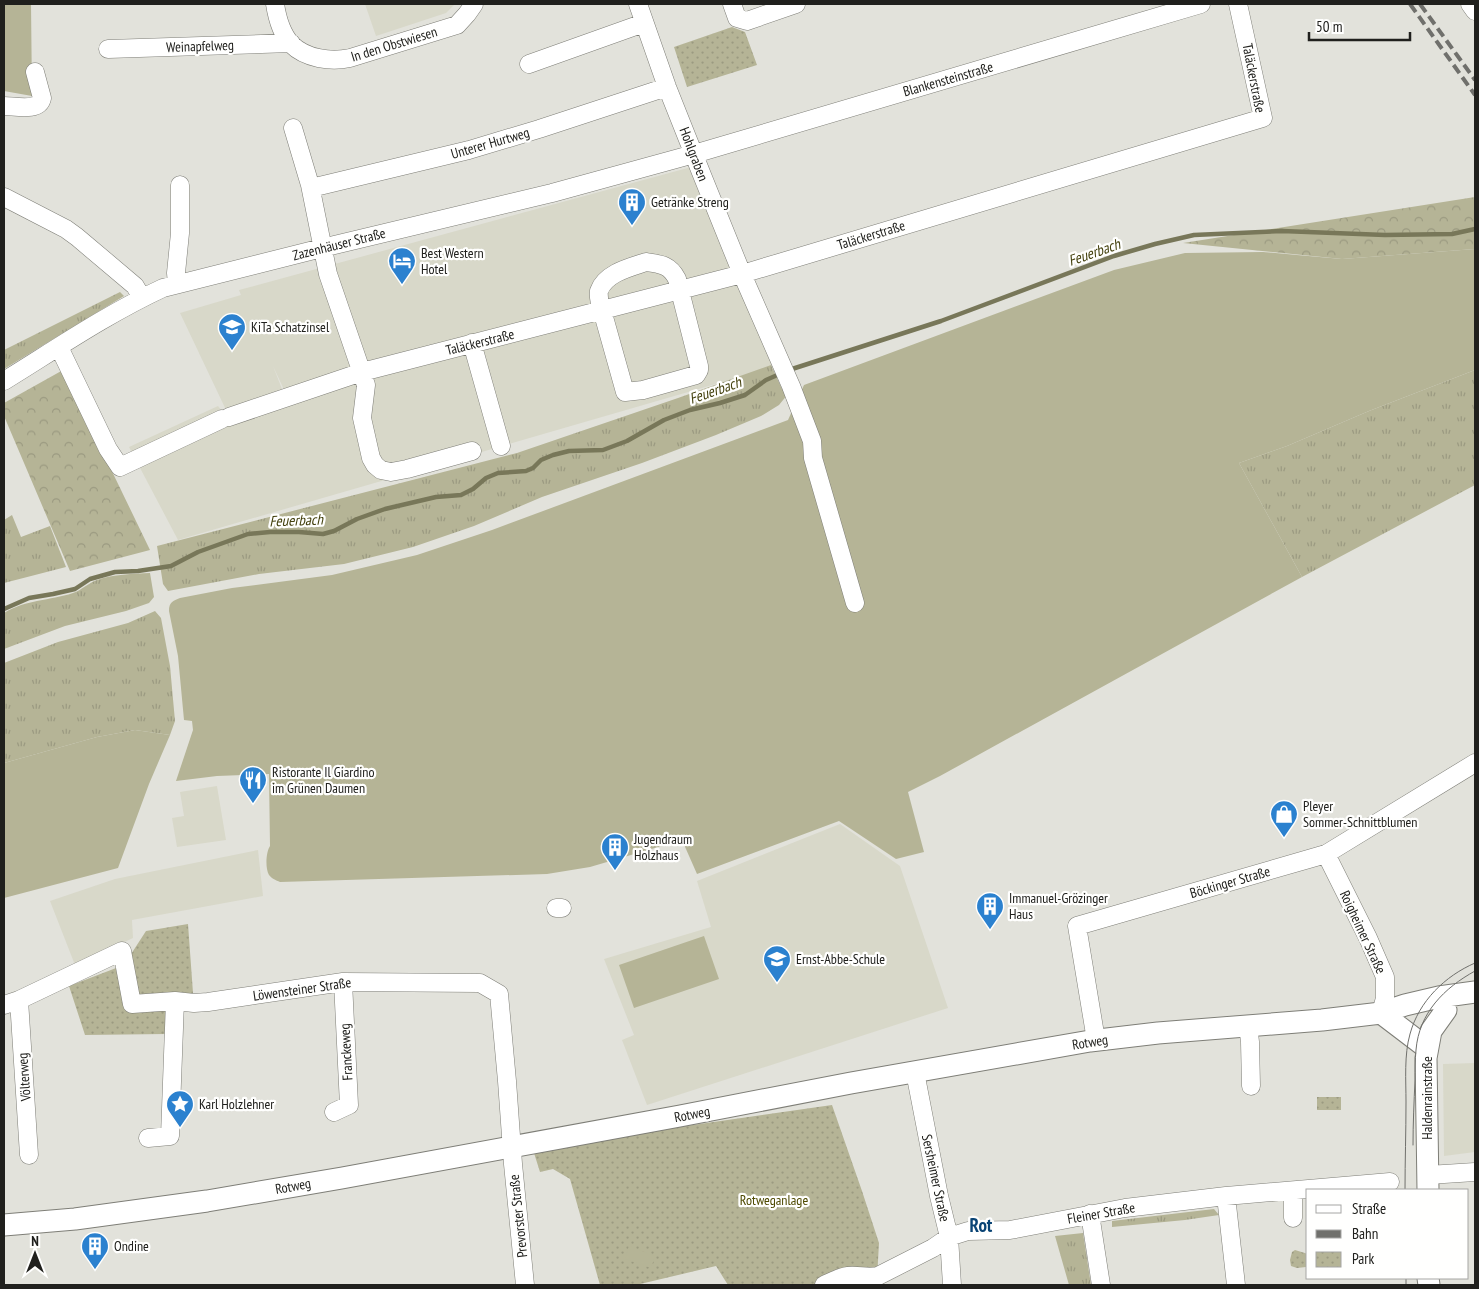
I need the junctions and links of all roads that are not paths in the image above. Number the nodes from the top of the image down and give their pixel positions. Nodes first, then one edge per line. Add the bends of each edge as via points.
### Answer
1 (275, 4) edge
2 (474, 4) edge
3 (638, 4) edge
4 (732, 4) edge
5 (796, 4) edge
6 (1201, 4) edge
7 (1238, 4) edge
8 (1470, 4) edge
9 (1475, 11) edge
10 (644, 23) junction
11 (291, 43) junction
12 (108, 49) dead end
13 (529, 64) dead end
14 (35, 72) dead end
15 (667, 86) junction
16 (4, 106) edge
17 (294, 128) dead end
18 (694, 154) junction
19 (180, 186) dead end
20 (310, 188) junction
21 (4, 197) edge
22 (322, 248) junction
23 (742, 274) junction
24 (177, 284) junction
25 (679, 290) junction
26 (142, 298) junction
27 (602, 310) junction
28 (472, 343) junction
29 (59, 347) junction
30 (362, 372) junction
31 (4, 381) edge
32 (502, 446) dead end
33 (472, 451) dead end
34 (855, 604) dead end
35 (1475, 763) edge
36 (1326, 854) junction
37 (343, 982) junction
38 (1475, 992) edge
39 (176, 1001) junction
40 (11, 1002) edge
41 (1446, 1010) junction
42 (1380, 1013) junction
43 (1248, 1025) junction
44 (1096, 1040) junction
45 (1427, 1048) junction
46 (915, 1072) junction
47 (1250, 1086) dead end
48 (334, 1112) dead end
49 (148, 1138) dead end
50 (512, 1146) junction
51 (29, 1156) dead end
52 (1475, 1172) edge
53 (1390, 1182) dead end
54 (1428, 1183) edge
55 (1314, 1189) edge
56 (1306, 1190) edge
57 (1292, 1191) junction
58 (1226, 1196) junction
59 (1090, 1214) junction
60 (1293, 1218) dead end
61 (4, 1226) edge
62 (949, 1237) junction
63 (525, 1285) edge
64 (824, 1285) edge
65 (952, 1285) edge
66 (1101, 1285) edge
67 (1236, 1285) edge

1 - 11 street via 277,16
2 - 11 street, In den Obstwiesen via 457,25 338,61 304,52
3 - 10 street, Hohlgraben
4 - 5 street via 737,18 747,21
6 - 18 street, Blankensteinstraße
7 - 23 street, Taläckerstraße via 1263,118
8 - 9 street
10 - 13 street
10 - 15 street, Hohlgraben
11 - 12 street, Weinapfelweg
14 - 16 street via 42,101 30,106
15 - 18 street, Hohlgraben
15 - 20 street, Unterer Hurtweg via 469,150
17 - 20 street
18 - 22 street, Zazenhäuser Straße via 552,193
18 - 23 street, Hohlgraben
19 - 24 street
20 - 22 street
21 - 26 street via 77,237 135,286
22 - 24 street, Zazenhäuser Straße
22 - 30 street
23 - 25 street, Taläckerstraße
23 - 34 street, Hohlgraben via 812,441 813,458
24 - 26 street, Zazenhäuser Straße
25 - 27 street, Taläckerstraße
25 - 27 street via 672,270 646,262 622,269 606,280 600,290
25 - 27 street via 699,370 696,375 643,390 625,392
26 - 29 street, Zazenhäuser Straße
27 - 28 street, Taläckerstraße
28 - 30 street, Taläckerstraße
28 - 32 street
29 - 30 street, Taläckerstraße via 108,449 120,467 225,418
29 - 31 street, Zazenhäuser Straße
30 - 33 street via 366,385 362,418 372,458 381,470 407,469
35 - 36 street, Böckinger Straße
36 - 42 street, Roigheimer Straße via 1385,977 1385,998
36 - 44 street, Böckinger Straße via 1077,926
37 - 39 street, Löwensteiner Straße via 208,1002
37 - 48 street, Franckeweg via 349,1105
37 - 50 street, Löwensteiner Straße via 480,982 499,994
38 - 41 main road, Rotweg
38 - 42 main road, Rotweg via 1439,997
39 - 40 street, Löwensteiner Straße via 132,1004 122,951
39 - 49 street via 170,1136
40 - 51 street, Völterweg
41 - 42 main road, Rotweg via 1405,1016
41 - 45 main road, Haldenrainstraße via 1431,1031
42 - 43 main road, Rotweg
42 - 45 main road
43 - 44 main road, Rotweg
43 - 47 street
44 - 46 main road, Rotweg
45 - 54 main road, Haldenrainstraße
46 - 50 main road, Rotweg
46 - 62 street, Sersheimer Straße
50 - 61 main road, Rotweg via 197,1203
50 - 63 street, Prevorster Straße
52 - 54 street
53 - 55 street, Fleiner Straße
56 - 57 street, Fleiner Straße
57 - 58 street, Fleiner Straße
57 - 60 street
58 - 59 street, Fleiner Straße
58 - 67 street
59 - 62 street, Fleiner Straße via 1010,1230 968,1232
59 - 66 street
62 - 64 street, Fleiner Straße via 878,1276 843,1277
62 - 65 street, Sersheimer Straße

